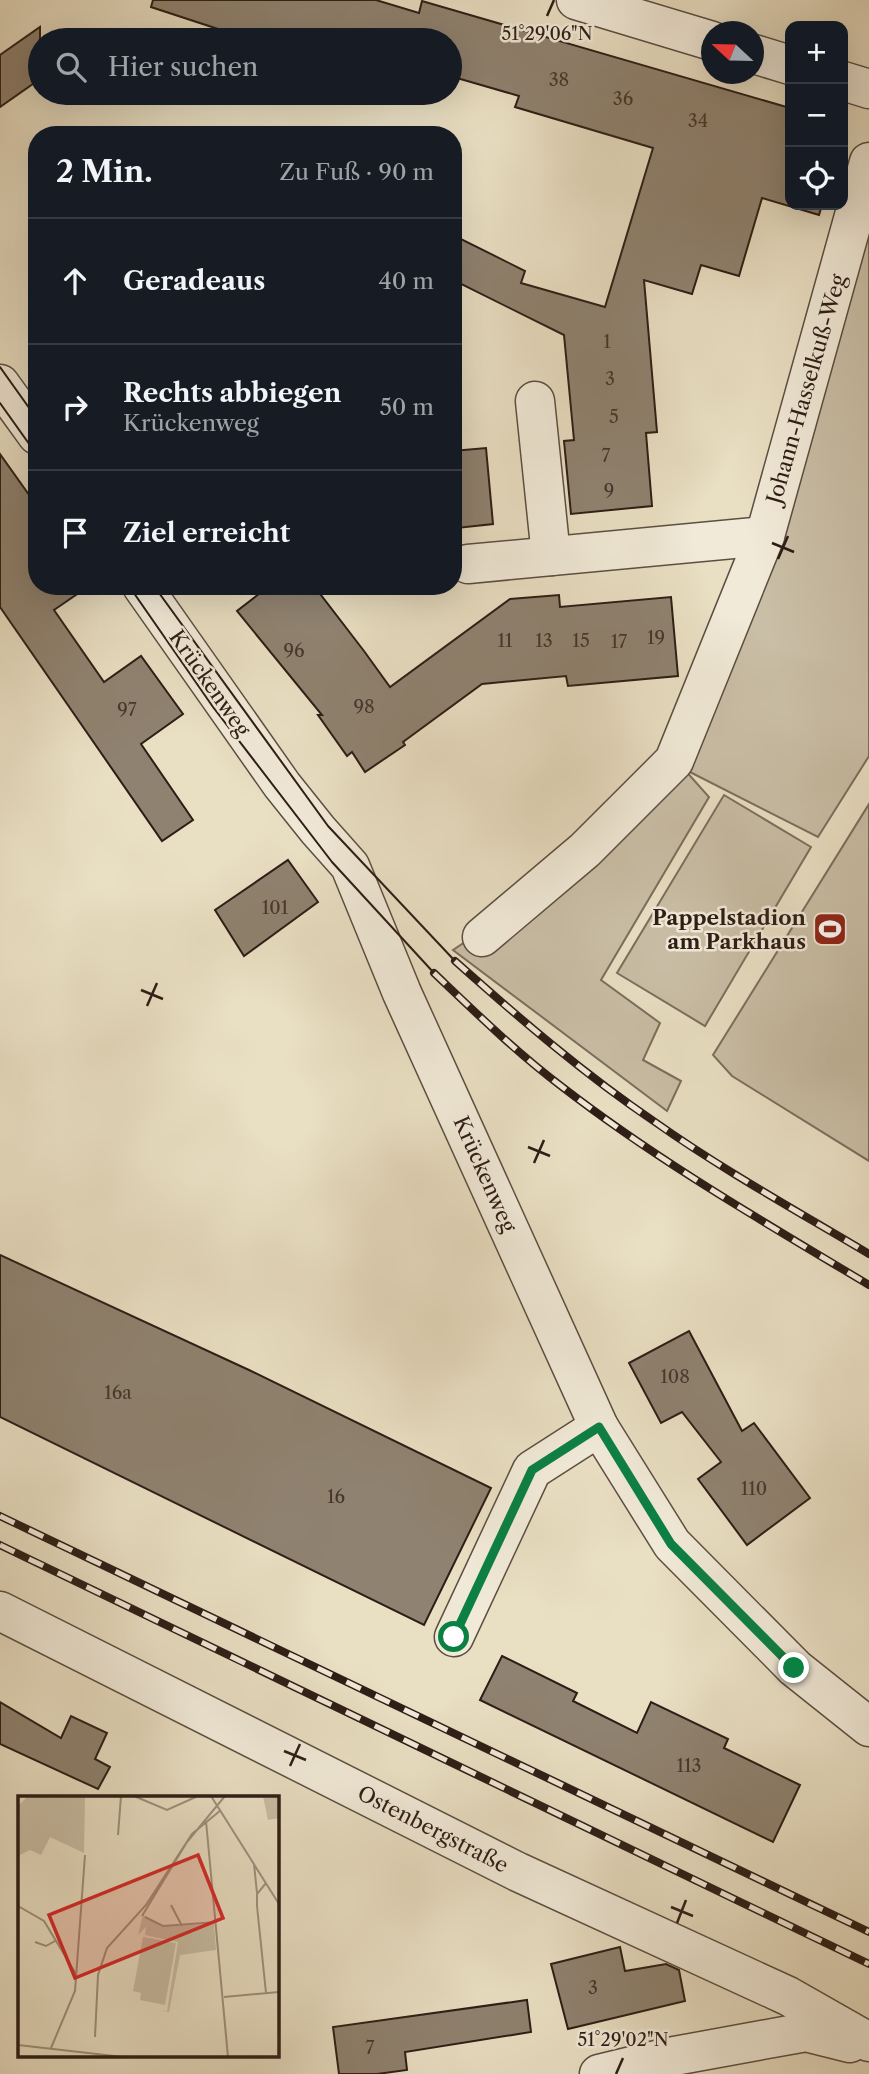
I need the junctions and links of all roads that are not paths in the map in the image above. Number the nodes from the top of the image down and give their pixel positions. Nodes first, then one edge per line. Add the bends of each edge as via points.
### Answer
1 (576, 0) edge
2 (701, 38) edge
3 (764, 57) edge
4 (785, 63) edge
5 (848, 83) edge
6 (869, 89) edge
7 (869, 162) edge
8 (0, 384) edge
9 (535, 401) dead end
10 (28, 423) edge
11 (765, 536) junction
12 (551, 556) junction
13 (468, 564) dead end
14 (148, 595) edge
15 (482, 937) dead end
16 (599, 1427) junction
17 (0, 1611) edge
18 (454, 1637) dead end
19 (869, 1727) edge
20 (869, 2042) edge
21 (869, 2048) edge
22 (599, 2074) edge

1 - 2 street
3 - 4 street
5 - 6 street
7 - 11 street, Johann-Hasselkuß-Weg
8 - 10 street
9 - 12 street
11 - 12 street
11 - 15 street, Johann-Hasselkuß-Weg via 674,761 586,850
12 - 13 street
14 - 16 street, Krückenweg via 282,785 350,866 402,993
16 - 18 street via 532,1470
16 - 19 street, Krückenweg via 671,1544 794,1668
17 - 20 street, Ostenbergstraße via 519,1872 789,1996
21 - 22 street via 806,2032

